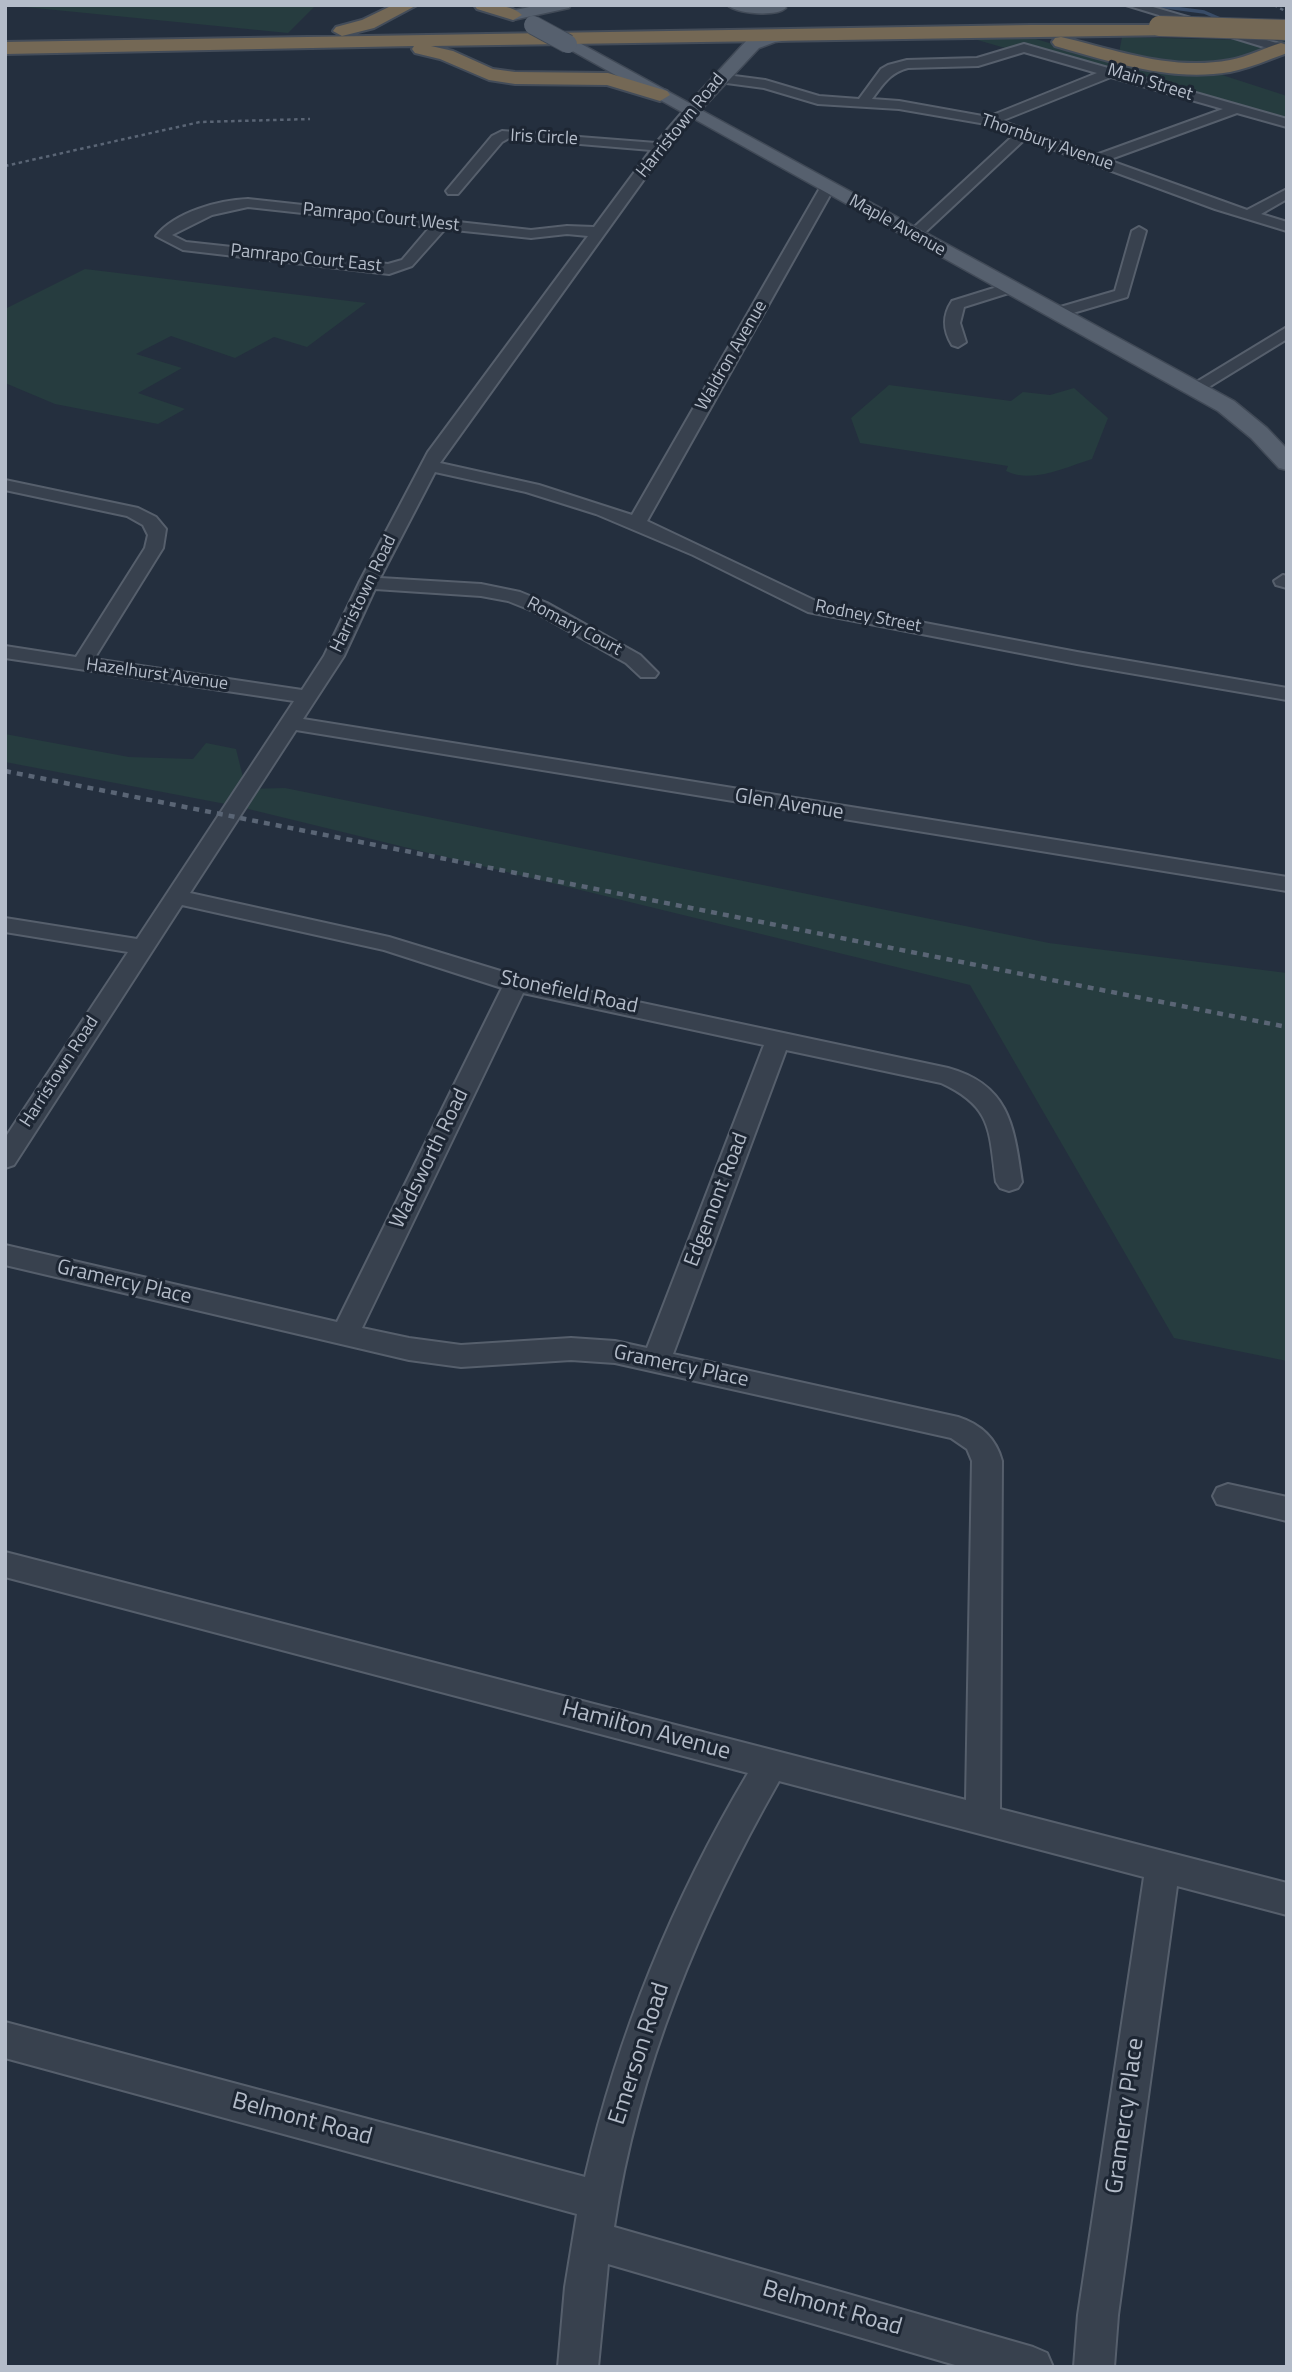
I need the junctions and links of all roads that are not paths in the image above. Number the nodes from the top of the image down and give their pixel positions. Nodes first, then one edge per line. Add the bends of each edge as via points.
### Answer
1 (408, 5) edge
2 (427, 5) edge
3 (483, 5) edge
4 (563, 5) edge
5 (736, 5) edge
6 (1132, 5) edge
7 (786, 8) edge
8 (545, 9) junction
9 (514, 15) edge
10 (836, 15) dead end
11 (1029, 25) junction
12 (1167, 28) junction
13 (666, 31) junction
14 (919, 32) junction
15 (813, 34) junction
16 (704, 36) junction
17 (600, 37) junction
18 (570, 39) junction
19 (166, 40) junction
20 (1282, 42) edge
21 (244, 44) junction
22 (5, 46) edge
23 (747, 48) junction
24 (1111, 72) junction
25 (621, 73) junction
26 (719, 78) junction
27 (660, 94) junction
28 (864, 102) junction
29 (1236, 109) junction
30 (691, 111) junction
31 (989, 121) junction
32 (1287, 123) edge
33 (1024, 133) junction
34 (660, 147) junction
35 (1096, 160) junction
36 (827, 188) junction
37 (453, 191) dead end
38 (1287, 193) edge
39 (1249, 215) junction
40 (441, 224) junction
41 (1287, 227) edge
42 (169, 230) joint
43 (1139, 231) dead end
44 (914, 235) junction
45 (593, 239) junction
46 (1010, 288) junction
47 (1056, 313) junction
48 (1287, 332) edge
49 (958, 342) dead end
50 (1194, 389) junction
51 (1287, 463) edge
52 (429, 466) junction
53 (5, 485) edge
54 (637, 523) junction
55 (368, 583) junction
56 (5, 652) edge
57 (81, 664) junction
58 (648, 673) dead end
59 (1287, 694) edge
60 (308, 697) junction
61 (291, 723) junction
62 (1287, 884) edge
63 (175, 897) junction
64 (5, 925) edge
65 (142, 947) junction
66 (516, 984) junction
67 (778, 1039) junction
68 (5, 1159) edge
69 (1009, 1182) dead end
70 (5, 1255) edge
71 (344, 1335) junction
72 (656, 1360) junction
73 (1228, 1496) dead end
74 (1287, 1509) edge
75 (5, 1564) edge
76 (771, 1764) junction
77 (983, 1819) junction
78 (1163, 1866) junction
79 (1287, 1899) edge
80 (5, 2040) edge
81 (598, 2200) junction
82 (591, 2240) junction
83 (578, 2367) edge
84 (1033, 2367) edge
85 (1094, 2367) edge

1 - 19 highway via 368,24 331,32
2 - 18 highway via 407,16 410,22 453,32
3 - 9 highway
4 - 8 main road
5 - 7 main road
6 - 20 street
7 - 13 highway via 761,23
8 - 9 main road
8 - 9 main road
9 - 18 main road, Maple Avenue, bridge
10 - 11 highway
11 - 12 highway
11 - 13 highway
12 - 14 highway
12 - 20 highway, bridge
12 - 20 highway via 1128,34 1113,44 1132,58 1184,65 1224,62
13 - 18 highway
14 - 15 highway
14 - 20 highway via 1040,37 1136,64 1173,69 1232,66
15 - 16 highway
15 - 23 main road via 765,39
16 - 17 highway
16 - 23 main road via 739,40
17 - 18 highway via 512,43 484,50 478,58 498,70 548,71 572,59
17 - 21 highway
18 - 19 highway
18 - 25 main road, Maple Avenue
19 - 22 highway
21 - 22 highway
21 - 27 highway via 417,49 446,55 489,74 598,77
23 - 26 main road, Harristown Road
24 - 28 street, Main Street via 1030,48 1012,50 978,62 893,68
24 - 29 street, Main Street
24 - 31 street
25 - 26 main road via 684,83
25 - 27 main road, Maple Avenue
26 - 28 street, Thornbury Avenue via 765,84 817,100
26 - 30 main road, Harristown Road
27 - 30 main road, Maple Avenue
28 - 31 street, Thornbury Avenue
29 - 32 street, Main Street
29 - 35 street
30 - 34 street, Harristown Road
30 - 36 main road, Maple Avenue
31 - 33 street, Thornbury Avenue
33 - 35 street, Thornbury Avenue
33 - 44 street
34 - 37 street, Iris Circle via 507,134 497,139
34 - 45 street, Harristown Road
35 - 39 street, Thornbury Avenue
36 - 44 main road, Maple Avenue
36 - 54 street, Waldron Avenue
38 - 39 street
39 - 41 street, Thornbury Avenue
40 - 42 street, Pamrapo Court West via 239,203 215,208
40 - 42 street, Pamrapo Court East via 407,263 379,269 183,246 163,236
40 - 45 street, Pamrapo Court West
43 - 47 street via 1122,294
44 - 46 main road, Maple Avenue
45 - 52 street, Harristown Road
46 - 47 main road, Maple Avenue
46 - 49 street via 958,304 952,331
47 - 50 main road, Maple Avenue
48 - 50 street
50 - 51 main road, Maple Avenue via 1242,418
52 - 54 street, Rodney Street via 516,486
52 - 55 street, Harristown Road
53 - 57 street via 132,512 156,527 158,541
54 - 59 street, Rodney Street via 822,610
55 - 58 street, Romary Court via 513,596 633,659
55 - 60 street, Harristown Road via 334,656
56 - 57 street, Hazelhurst Avenue
57 - 60 street, Hazelhurst Avenue
60 - 61 street, Harristown Road
61 - 62 street, Glen Avenue
61 - 63 street, Harristown Road
63 - 65 street, Harristown Road
63 - 66 street, Stonefield Road via 389,944
64 - 65 street
65 - 68 street, Harristown Road
66 - 67 street, Stonefield Road
66 - 71 street, Wadsworth Road
67 - 69 street, Stonefield Road via 964,1082 980,1092 997,1114
67 - 72 street, Edgemont Road
70 - 71 street, Gramercy Place
71 - 72 street, Gramercy Place via 461,1356 571,1349
72 - 77 street, Gramercy Place via 958,1427 981,1444 987,1461
73 - 74 street
75 - 76 street, Hamilton Avenue
76 - 77 street, Hamilton Avenue
76 - 81 street, Emerson Road via 722,1846 683,1929 622,2105
77 - 78 street, Hamilton Avenue
78 - 79 street, Hamilton Avenue
78 - 85 street, Gramercy Place
80 - 81 street, Belmont Road
81 - 82 street, Emerson Road
82 - 83 street, Emerson Road
82 - 84 street, Belmont Road

